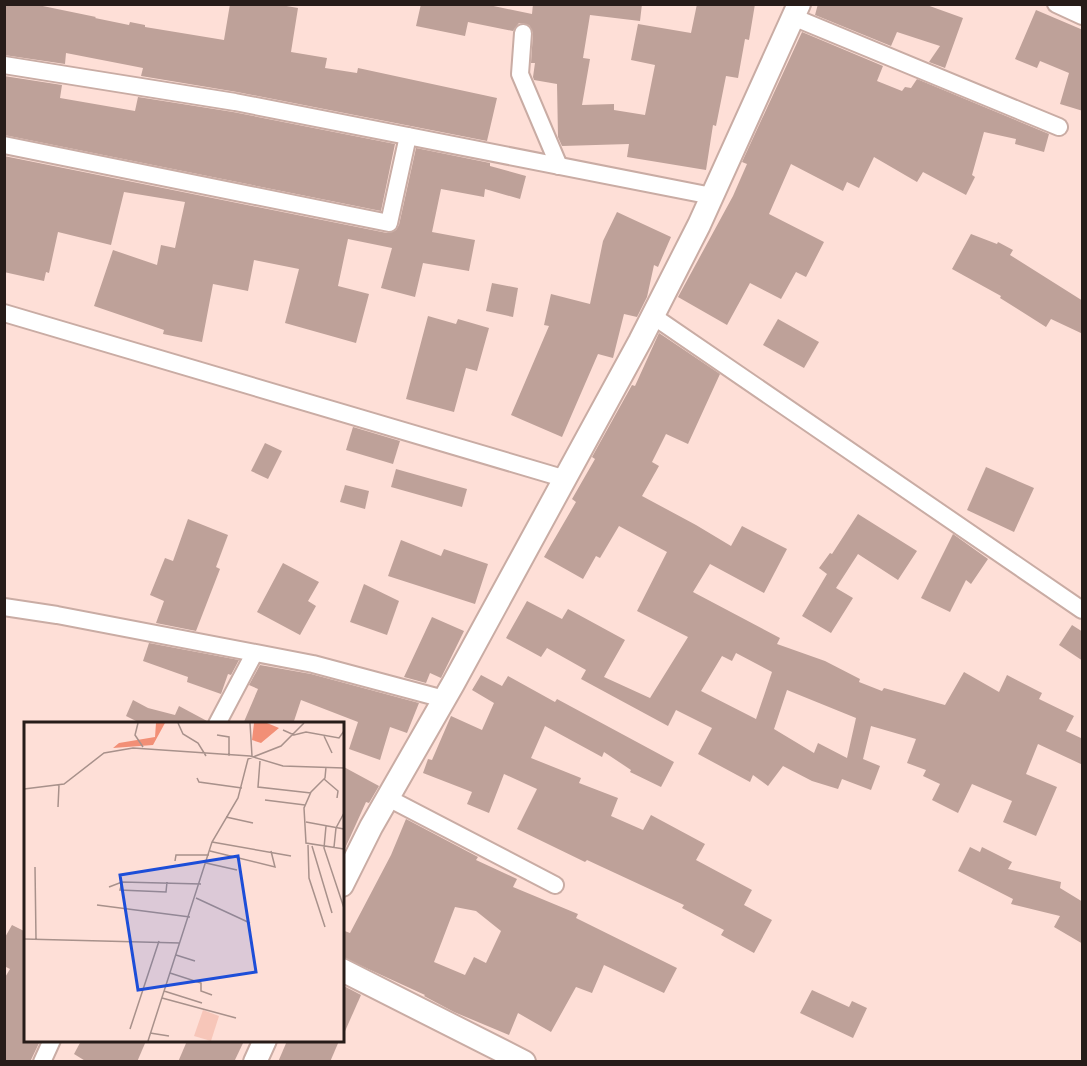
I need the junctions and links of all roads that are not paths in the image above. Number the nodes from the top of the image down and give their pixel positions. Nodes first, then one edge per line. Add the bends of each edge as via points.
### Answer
1 (1056, 4) edge
2 (796, 11) edge
3 (1083, 16) edge
4 (523, 33) dead end
5 (5, 65) edge
6 (1059, 126) dead end
7 (408, 136) junction
8 (4, 145) edge
9 (559, 166) junction
10 (712, 196) junction
11 (4, 313) edge
12 (653, 316) junction
13 (566, 479) junction
14 (4, 607) edge
15 (1083, 610) edge
16 (254, 654) junction
17 (444, 699) junction
18 (218, 722) edge
19 (388, 798) junction
20 (344, 881) edge
21 (555, 885) dead end
22 (344, 971) edge
23 (52, 1042) edge
24 (265, 1042) edge
25 (42, 1062) edge
26 (255, 1062) edge
27 (524, 1062) edge

1 - 3 street
2 - 6 street
2 - 10 street
4 - 9 street via 520,74
5 - 7 street via 235,102
7 - 8 street via 389,223
7 - 9 street
9 - 10 street
10 - 12 street
11 - 13 street
12 - 13 street
12 - 15 street
13 - 17 street
14 - 16 street
16 - 17 street via 313,664
16 - 18 street
17 - 19 street
19 - 20 street
19 - 21 street
22 - 27 street
23 - 25 street
24 - 26 street

